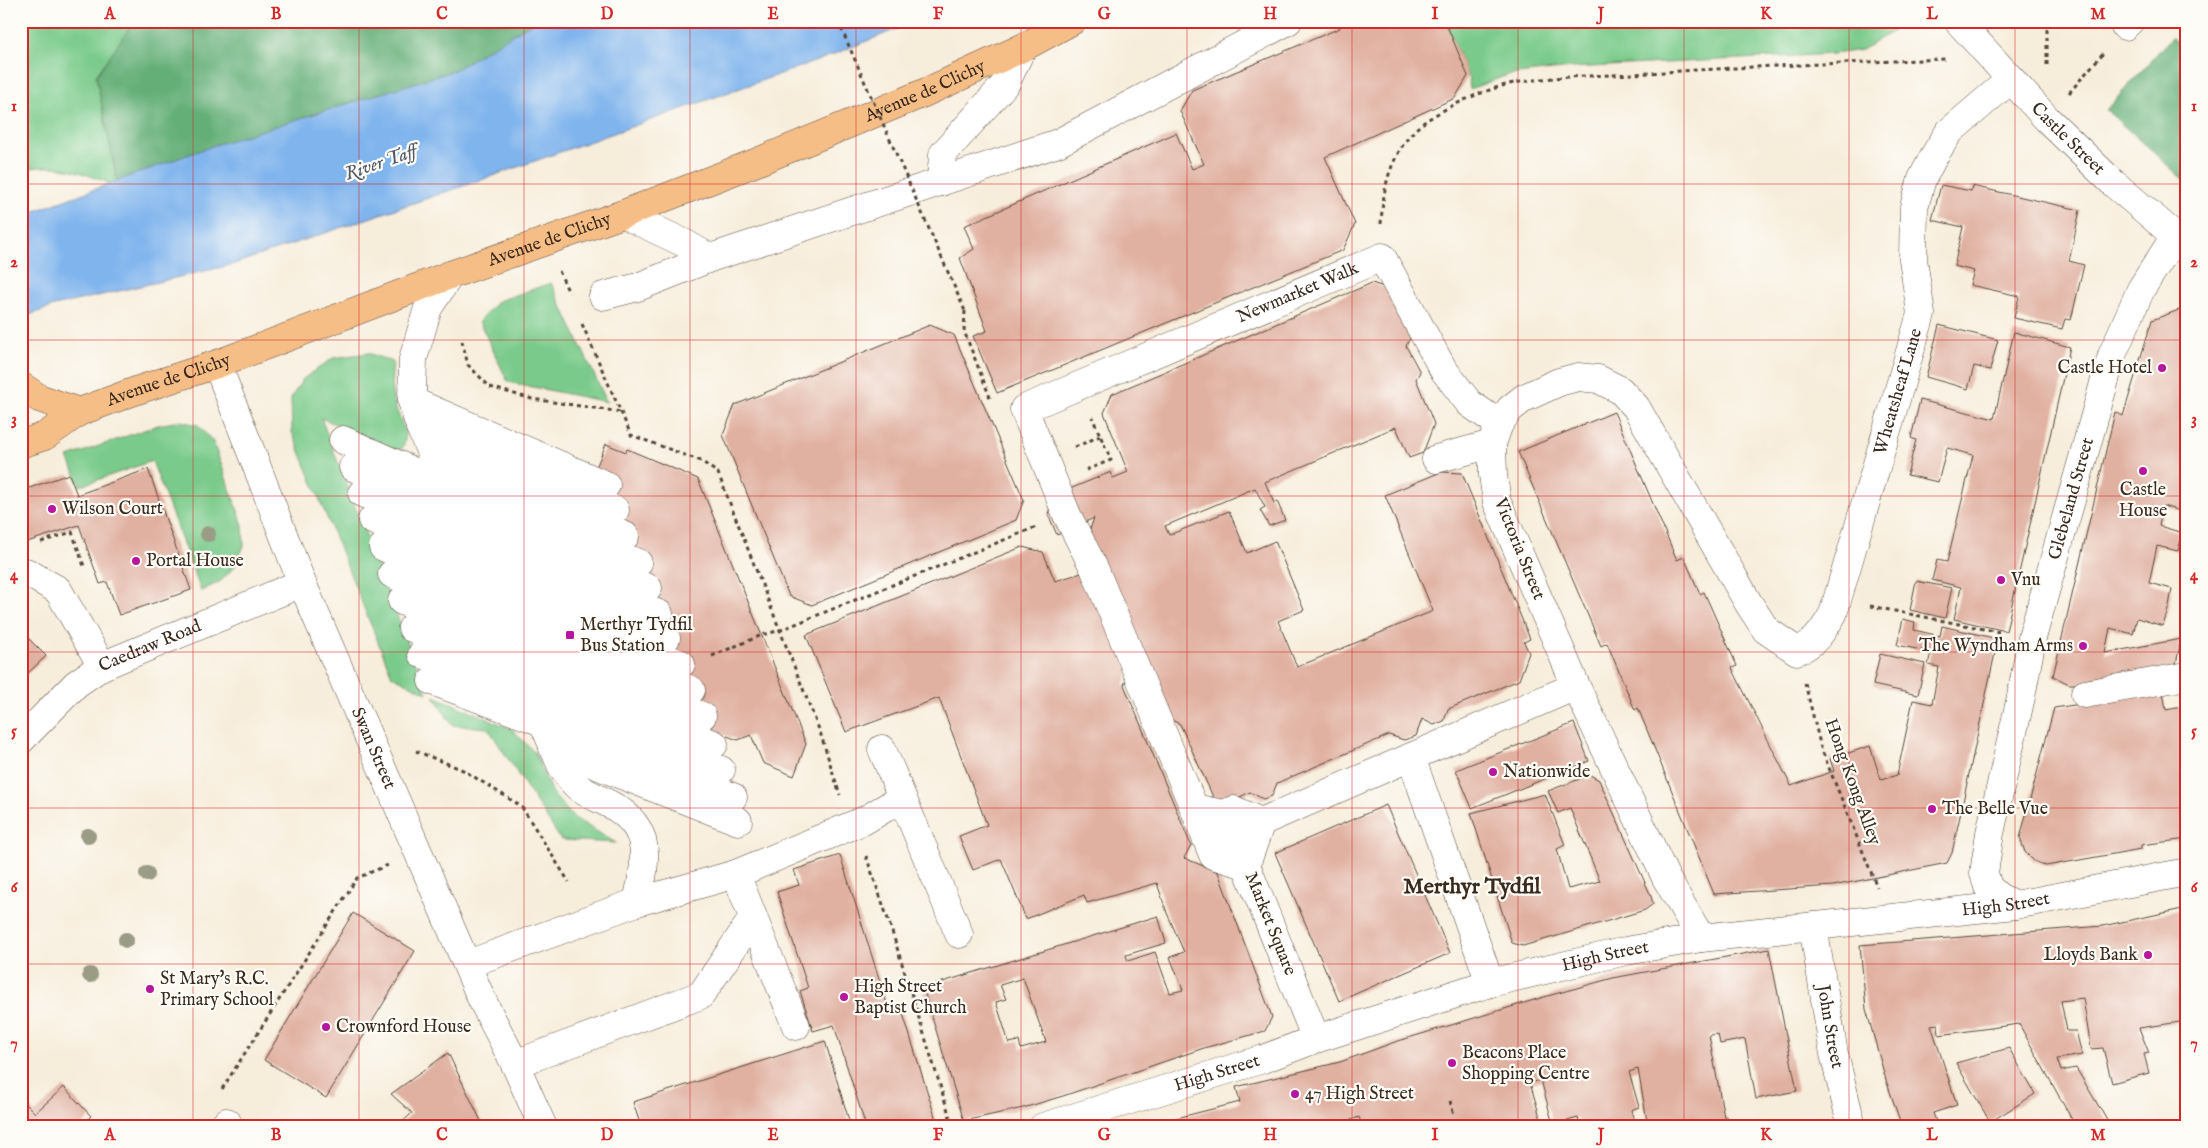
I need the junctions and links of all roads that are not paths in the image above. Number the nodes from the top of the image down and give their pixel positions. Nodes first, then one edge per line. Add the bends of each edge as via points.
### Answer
1 (1072, 21) edge
2 (1288, 21) edge
3 (1958, 21) edge
4 (1022, 48) junction
5 (2011, 79) junction
6 (941, 182) junction
7 (623, 214) junction
8 (2181, 241) edge
9 (710, 258) junction
10 (450, 275) junction
11 (603, 296) dead end
12 (217, 364) junction
13 (21, 386) edge
14 (412, 401) junction
15 (79, 412) junction
16 (420, 427) junction
17 (1495, 434) junction
18 (343, 440) dead end
19 (21, 444) edge
20 (433, 458) junction
21 (1436, 459) dead end
22 (353, 467) dead end
23 (444, 485) junction
24 (606, 485) dead end
25 (362, 494) dead end
26 (615, 510) dead end
27 (456, 515) junction
28 (372, 520) dead end
29 (625, 536) dead end
30 (467, 540) junction
31 (383, 547) dead end
32 (638, 563) dead end
33 (477, 565) junction
34 (21, 574) edge
35 (392, 574) dead end
36 (302, 583) junction
37 (648, 588) dead end
38 (489, 593) junction
39 (402, 601) dead end
40 (499, 619) junction
41 (412, 628) dead end
42 (422, 654) dead end
43 (516, 658) junction
44 (693, 661) road end
45 (102, 666) junction
46 (2187, 676) edge
47 (432, 681) dead end
48 (1576, 686) junction
49 (691, 690) dead end
50 (2085, 694) dead end
51 (532, 697) junction
52 (702, 716) dead end
53 (542, 722) junction
54 (21, 740) edge
55 (714, 744) dead end
56 (553, 748) junction
57 (882, 750) dead end
58 (1411, 756) junction
59 (721, 770) dead end
60 (902, 798) junction
61 (1194, 808) junction
62 (1223, 814) junction
63 (1261, 822) junction
64 (1246, 865) junction
65 (2187, 872) edge
66 (736, 874) junction
67 (637, 902) junction
68 (2015, 905) junction
69 (753, 918) junction
70 (1813, 926) junction
71 (959, 934) dead end
72 (1701, 938) junction
73 (468, 964) junction
74 (1490, 982) junction
75 (796, 1026) dead end
76 (1316, 1039) junction
77 (515, 1064) junction
78 (543, 1127) edge
79 (1043, 1127) edge
80 (1852, 1127) edge

1 - 4 main road, Avenue de Clichy
2 - 6 street via 1058,143
3 - 5 street, Castle Street
4 - 6 street via 1006,83 943,154
4 - 7 main road, Avenue de Clichy via 848,125
5 - 8 street, Castle Street via 2047,119 2114,183
5 - 17 street, Wheatsheaf Lane via 1950,132 1922,179 1914,207 1913,259 1921,314 1838,597 1824,631 1810,646 1797,651 1766,630 1636,407 1620,390 1598,379 1558,382 1524,398 1510,409
6 - 9 street
7 - 9 street
7 - 10 main road, Avenue de Clichy
8 - 68 street, Glebeland Street via 2141,289 2112,355 2032,638 1984,873 1988,887 1999,898
9 - 11 street
10 - 12 main road, Avenue de Clichy
10 - 14 street via 428,308 413,359
12 - 15 main road, Avenue de Clichy
12 - 36 street, Swan Street
13 - 15 main road via 39,398
14 - 16 street
14 - 24 street
15 - 19 main road, Avenue de Clichy via 45,436
16 - 20 street
16 - 26 street
17 - 21 street
17 - 48 street, Victoria Street via 1497,502
17 - 61 street, Newmarket Walk via 1444,369 1382,258 1024,409 1066,515 1094,568
18 - 23 street
20 - 23 street
20 - 29 street
22 - 27 street
23 - 27 street
23 - 32 street
25 - 30 street
27 - 30 street
27 - 37 street
28 - 33 street
30 - 33 street
30 - 33 street via 662,626
31 - 38 street
33 - 38 street
34 - 45 street via 26,572 58,590
35 - 40 street
36 - 45 street, Caedraw Road
36 - 73 street, Swan Street
38 - 40 street
38 - 44 street
39 - 43 street
40 - 43 street
40 - 49 street
41 - 43 street
42 - 51 street
43 - 51 street
43 - 52 street
43 - 55 street
45 - 54 street, Caedraw Road via 76,684
46 - 50 street
47 - 53 street
48 - 58 street
48 - 72 street, Victoria Street via 1666,878
51 - 53 street
51 - 59 street
53 - 56 street
53 - 56 street via 735,809
56 - 67 street via 572,783 632,820 644,843 645,867
57 - 60 street
58 - 63 street
58 - 74 street
60 - 66 street via 864,820
60 - 71 street
61 - 62 street
61 - 64 street via 1213,855
62 - 63 street via 1234,810
62 - 64 street
63 - 64 street, Market Square
64 - 76 street, Market Square
65 - 68 street, High Street
66 - 67 street
66 - 69 street
67 - 73 street
68 - 70 street, High Street
69 - 75 street
69 - 77 street via 701,995
70 - 72 street, High Street
70 - 80 street, John Street via 1834,1054
72 - 74 street, High Street via 1626,951
73 - 77 street, Swan Street via 482,1000
74 - 76 street, High Street
76 - 79 street, High Street via 1263,1059
77 - 78 street, Swan Street

